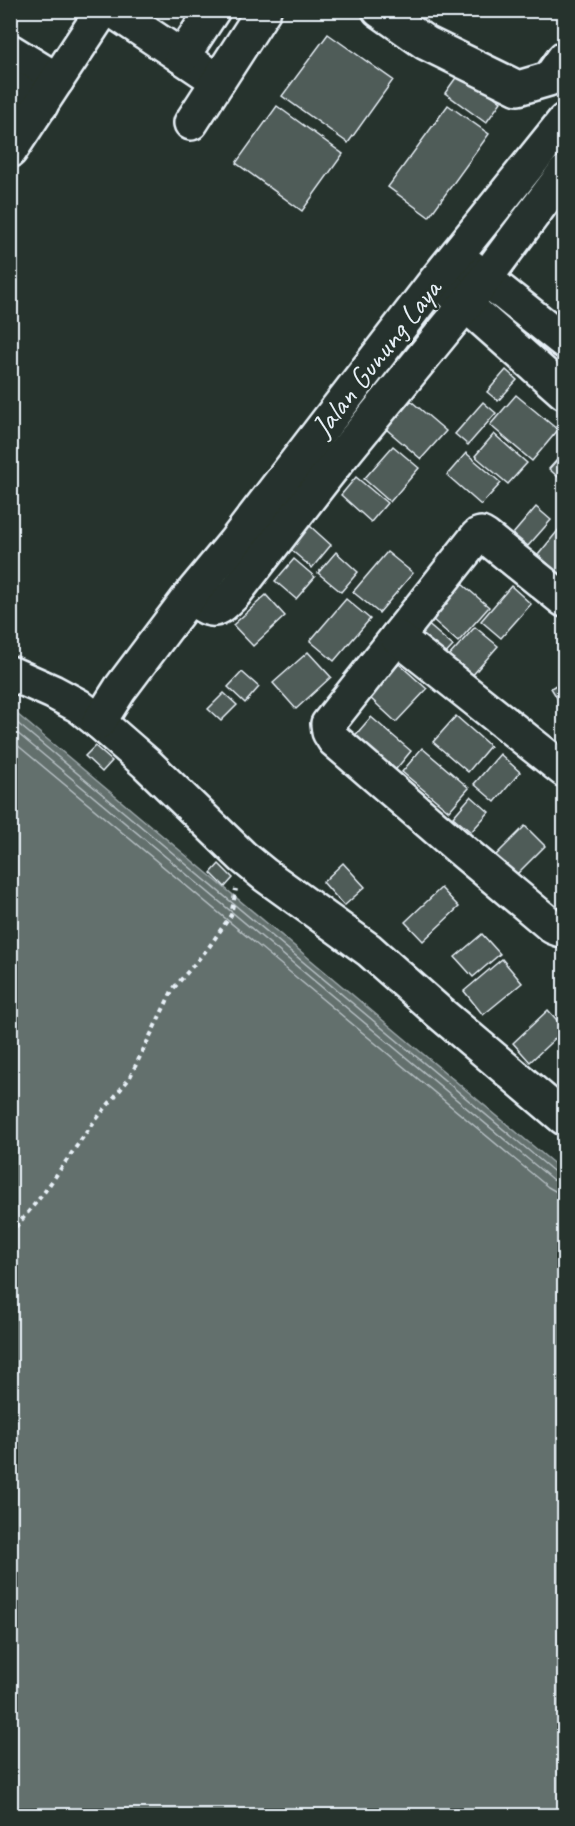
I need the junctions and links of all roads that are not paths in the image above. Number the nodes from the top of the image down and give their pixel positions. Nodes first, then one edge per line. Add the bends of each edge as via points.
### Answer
1 (213, 10) edge
2 (264, 10) edge
3 (379, 10) edge
4 (110, 14) edge
5 (10, 51) edge
6 (182, 57) junction
7 (564, 58) edge
8 (218, 81) junction
9 (10, 86) edge
10 (49, 93) junction
11 (564, 121) edge
12 (190, 123) dead end
13 (10, 151) edge
14 (564, 173) edge
15 (462, 280) junction
16 (564, 341) edge
17 (564, 392) edge
18 (564, 600) edge
19 (397, 637) junction
20 (10, 673) edge
21 (99, 722) junction
22 (564, 770) edge
23 (564, 929) edge
24 (564, 1118) edge

1 - 6 street
2 - 8 street
3 - 7 street via 426,43 518,88 549,79
4 - 6 street
4 - 10 street
5 - 10 street
6 - 8 street
8 - 12 street
9 - 10 street
10 - 13 street
11 - 15 street, Jalan Gunung Laya
14 - 15 street, Jalan Gunung Laya
15 - 16 street
15 - 17 street
15 - 21 street, Jalan Gunung Laya via 336,463 235,593 214,610 198,602 120,689
18 - 19 street via 481,534
19 - 22 street
19 - 23 street via 328,724 329,732 459,849 553,927
20 - 21 street via 79,706
21 - 24 street via 266,875 369,950

